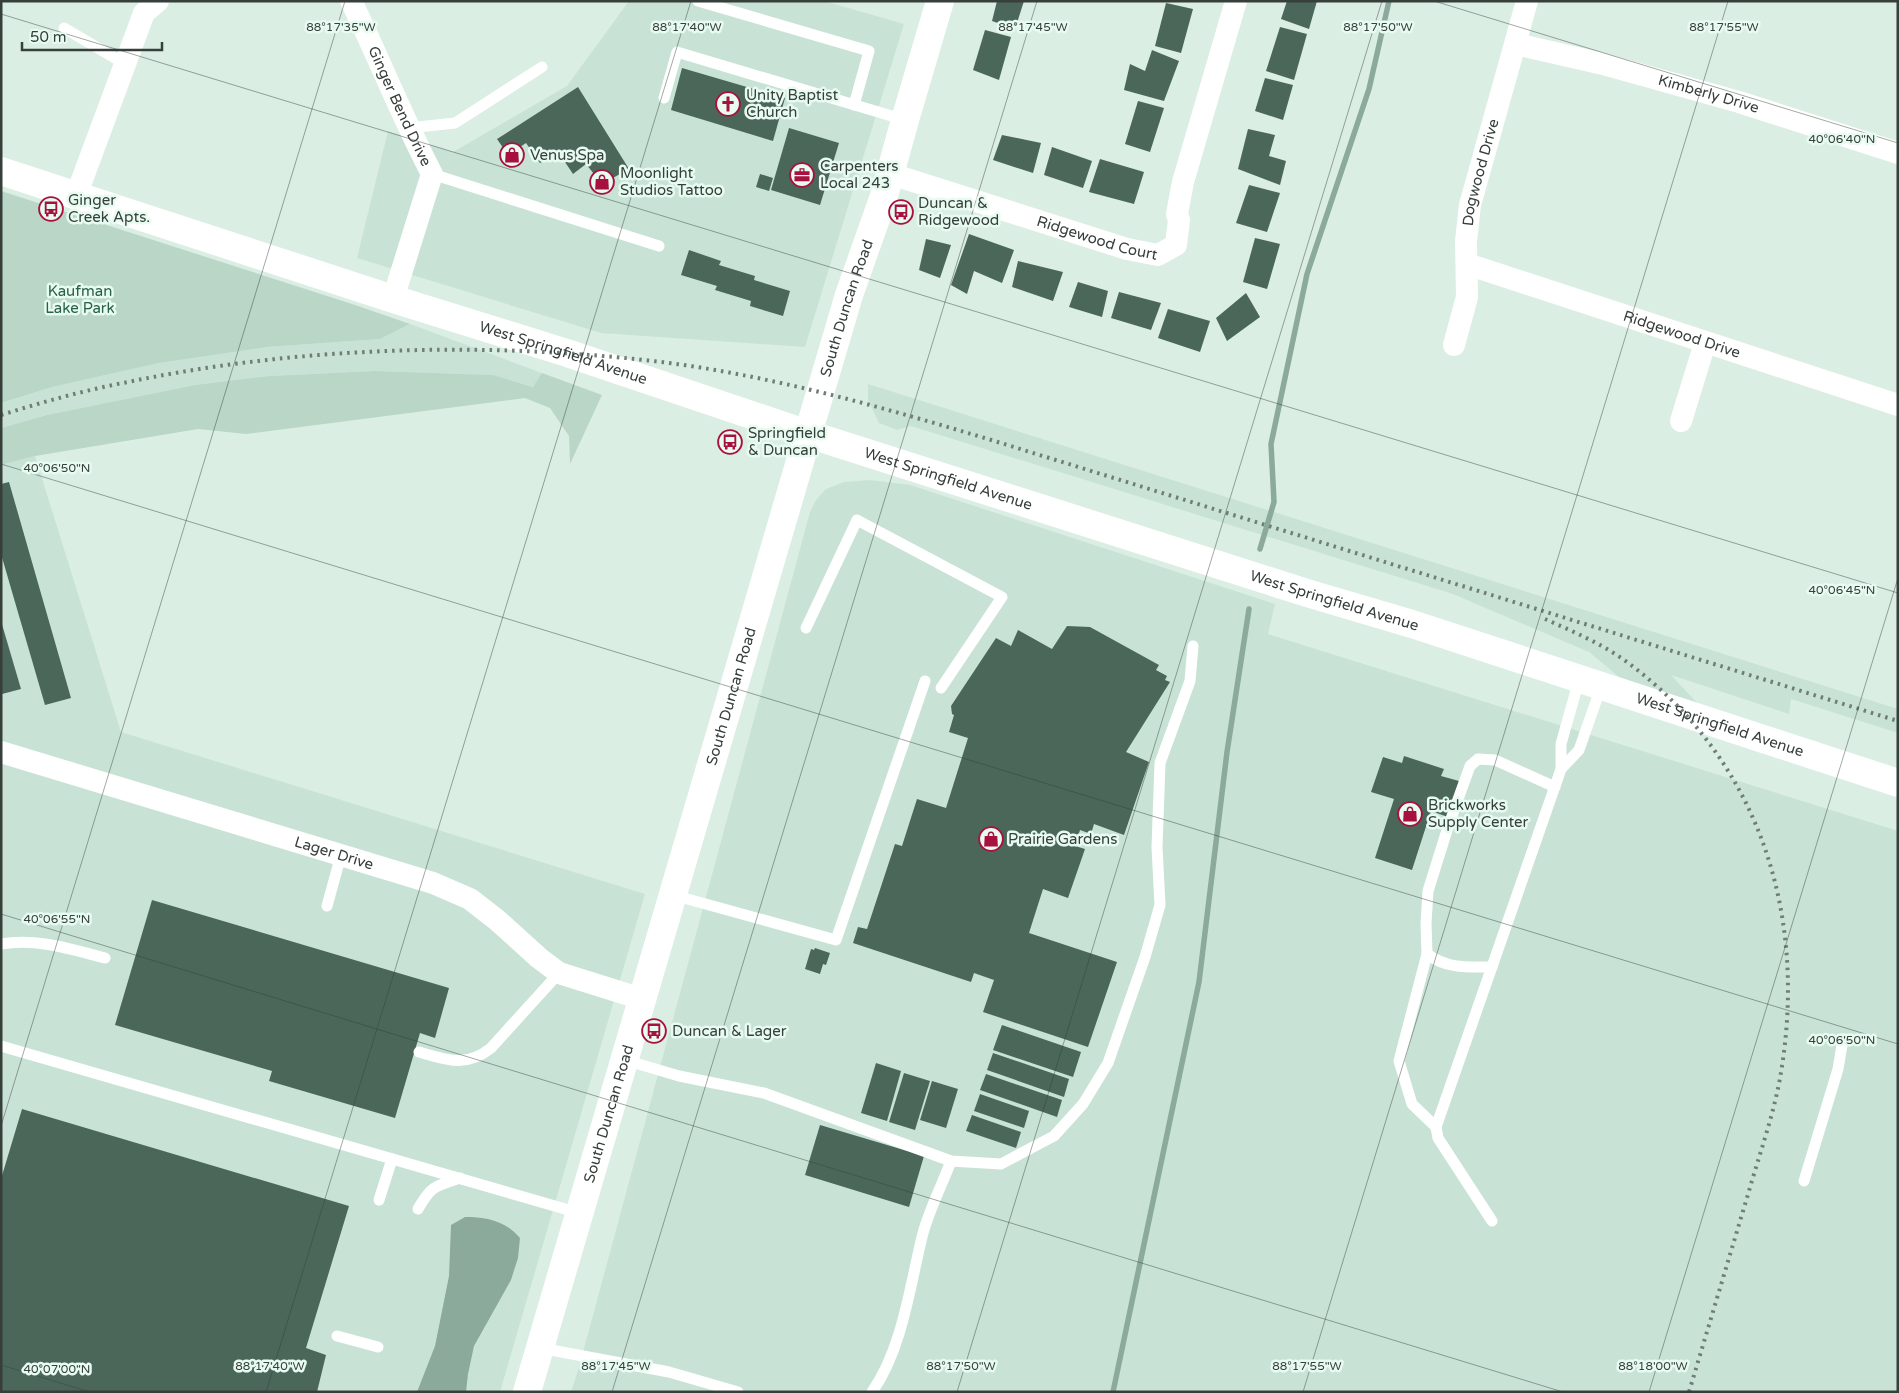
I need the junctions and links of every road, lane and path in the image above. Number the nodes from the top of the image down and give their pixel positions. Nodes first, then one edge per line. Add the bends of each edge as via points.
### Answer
1 (158, 1) edge
2 (351, 1) edge
3 (698, 1) edge
4 (940, 1) edge
5 (1236, 1) edge
6 (1527, 1) edge
7 (64, 28) dead end
8 (1516, 44) junction
9 (125, 64) junction
10 (542, 67) dead end
11 (664, 98) dead end
12 (854, 105) junction
13 (904, 120) junction
14 (408, 128) junction
15 (1898, 153) edge
16 (1, 171) edge
17 (432, 174) junction
18 (890, 174) junction
19 (76, 196) junction
20 (659, 246) dead end
21 (1467, 264) junction
22 (393, 299) junction
23 (1705, 343) junction
24 (1454, 345) dead end
25 (1898, 405) edge
26 (1681, 421) dead end
27 (808, 434) junction
28 (806, 628) dead end
29 (1193, 646) dead end
30 (925, 681) dead end
31 (1590, 683) junction
32 (941, 688) dead end
33 (1, 752) edge
34 (1561, 770) junction
35 (1898, 783) edge
36 (1555, 787) junction
37 (341, 855) junction
38 (673, 895) junction
39 (327, 906) dead end
40 (1, 944) edge
41 (1427, 954) junction
42 (105, 958) dead end
43 (1492, 967) junction
44 (559, 973) junction
45 (642, 999) junction
46 (1843, 1039) dead end
47 (1, 1046) edge
48 (419, 1052) dead end
49 (625, 1060) junction
50 (1436, 1127) junction
51 (392, 1159) junction
52 (951, 1161) junction
53 (460, 1178) junction
54 (1804, 1181) dead end
55 (379, 1200) dead end
56 (418, 1209) dead end
57 (579, 1213) junction
58 (1492, 1221) dead end
59 (337, 1336) dead end
60 (378, 1347) dead end
61 (540, 1348) junction
62 (527, 1392) edge
63 (738, 1392) edge
64 (872, 1392) edge

1 - 9 street via 144,12
2 - 14 street, Ginger Bend Drive
3 - 12 lane via 869,51
4 - 13 main road, South Duncan Road
5 - 18 street, Ridgewood Court via 1183,182 1176,245 1158,255 1127,249
6 - 8 street, Dogwood Drive
7 - 9 lane
8 - 15 street, Kimberly Drive via 1739,102
8 - 21 street, Dogwood Drive via 1470,205
9 - 19 street
10 - 14 lane via 456,123
11 - 12 lane via 677,52
12 - 13 lane
13 - 18 main road, South Duncan Road
14 - 17 street, Ginger Bend Drive
16 - 19 main road, West Springfield Avenue
17 - 20 lane
17 - 22 street, Ginger Bend Drive
18 - 27 main road, South Duncan Road via 849,295
19 - 22 main road, West Springfield Avenue
21 - 23 street, Ridgewood Drive
21 - 24 street, Dogwood Drive via 1467,297
22 - 27 main road, West Springfield Avenue
23 - 25 street, Ridgewood Drive
23 - 26 street
27 - 31 main road, West Springfield Avenue
27 - 38 main road, South Duncan Road
28 - 32 lane via 857,520 1002,597
29 - 52 lane via 1190,681 1160,763 1157,847 1160,905 1108,1063 1083,1104 1054,1136 1001,1164
30 - 38 lane via 836,940
31 - 34 lane via 1561,744
31 - 34 lane via 1579,750
31 - 35 main road, West Springfield Avenue
33 - 37 street, Lager Drive
34 - 36 lane
36 - 41 lane via 1495,760 1478,759 1470,766 1428,891
36 - 43 lane
37 - 39 lane
37 - 44 street, Lager Drive via 434,883 470,899
38 - 45 main road, South Duncan Road
40 - 42 lane via 20,941 54,944
41 - 43 lane via 1438,962 1459,967
41 - 50 lane via 1399,1061 1412,1104
43 - 50 lane
44 - 45 street, Lager Drive
44 - 48 lane via 480,1057 464,1061
45 - 49 main road, South Duncan Road
46 - 54 lane via 1838,1069
47 - 51 lane
49 - 52 lane via 679,1076 764,1093
49 - 57 main road, South Duncan Road
50 - 58 lane via 1438,1138
51 - 53 lane
51 - 55 lane
52 - 64 lane via 924,1231 896,1342
53 - 56 lane via 428,1192
53 - 57 lane
57 - 61 main road, South Duncan Road
59 - 60 lane
61 - 62 main road, South Duncan Road
61 - 63 lane via 669,1372

